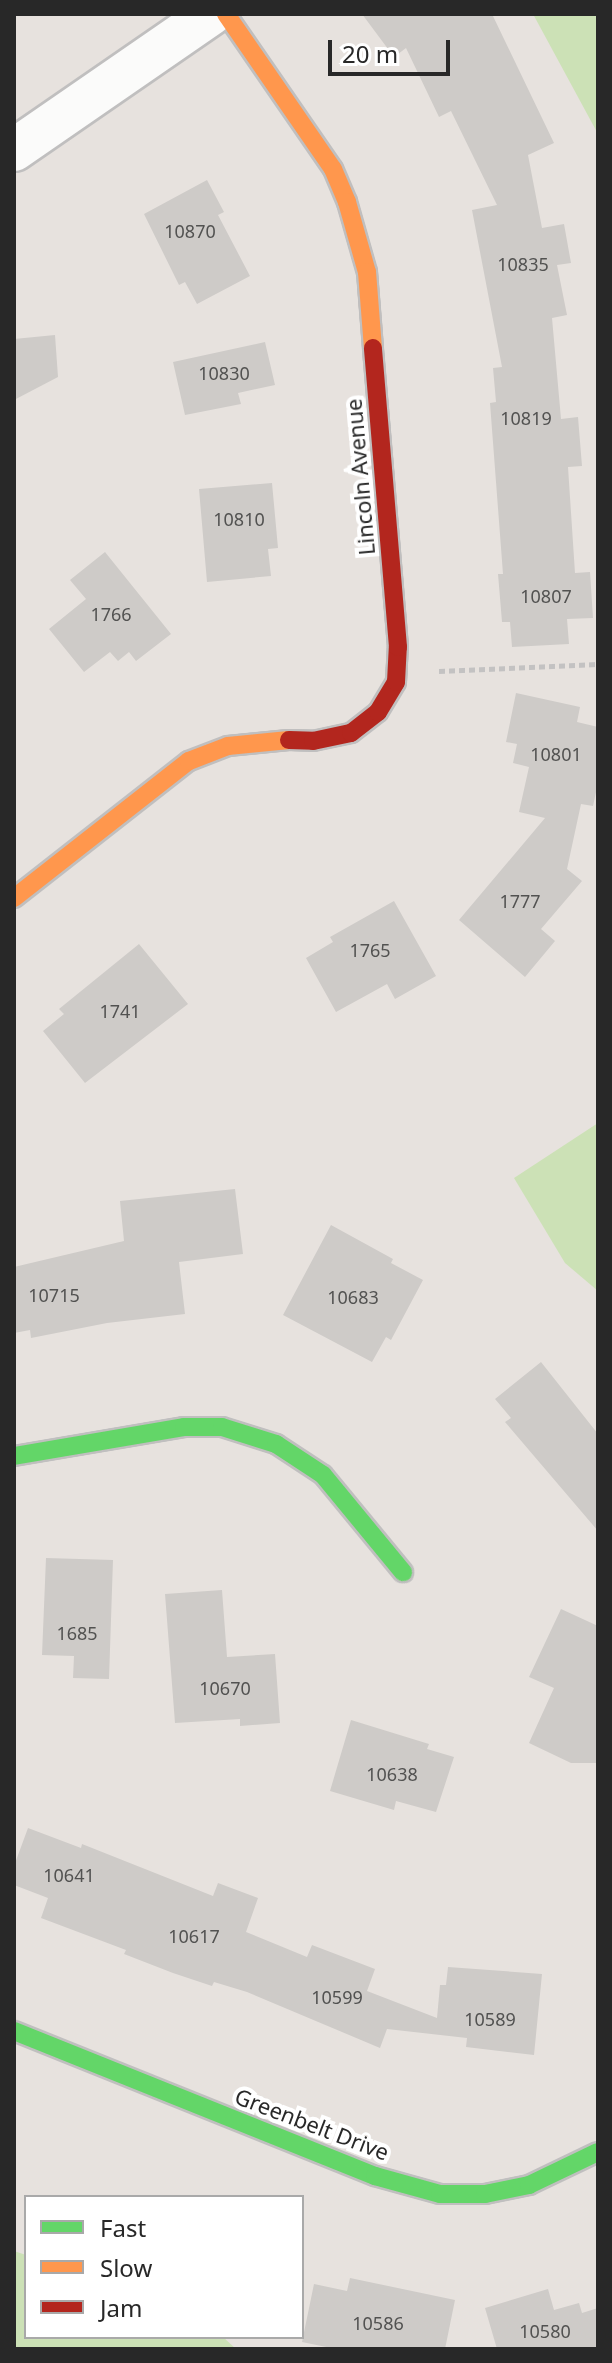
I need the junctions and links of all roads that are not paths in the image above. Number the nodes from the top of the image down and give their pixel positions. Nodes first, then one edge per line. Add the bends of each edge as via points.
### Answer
1 (211, 14) edge
2 (226, 14) edge
3 (14, 150) edge
4 (14, 898) edge
5 (14, 1456) edge
6 (403, 1572) dead end
7 (14, 2031) edge
8 (598, 2152) edge

1 - 3 street
2 - 4 street, Lincoln Avenue via 333,169 367,272 398,647 396,682 378,712 351,733 228,746 189,761
5 - 6 street via 184,1427 222,1427 276,1444 323,1475
7 - 8 street, Greenbelt Drive via 375,2176 440,2194 485,2194 529,2185

